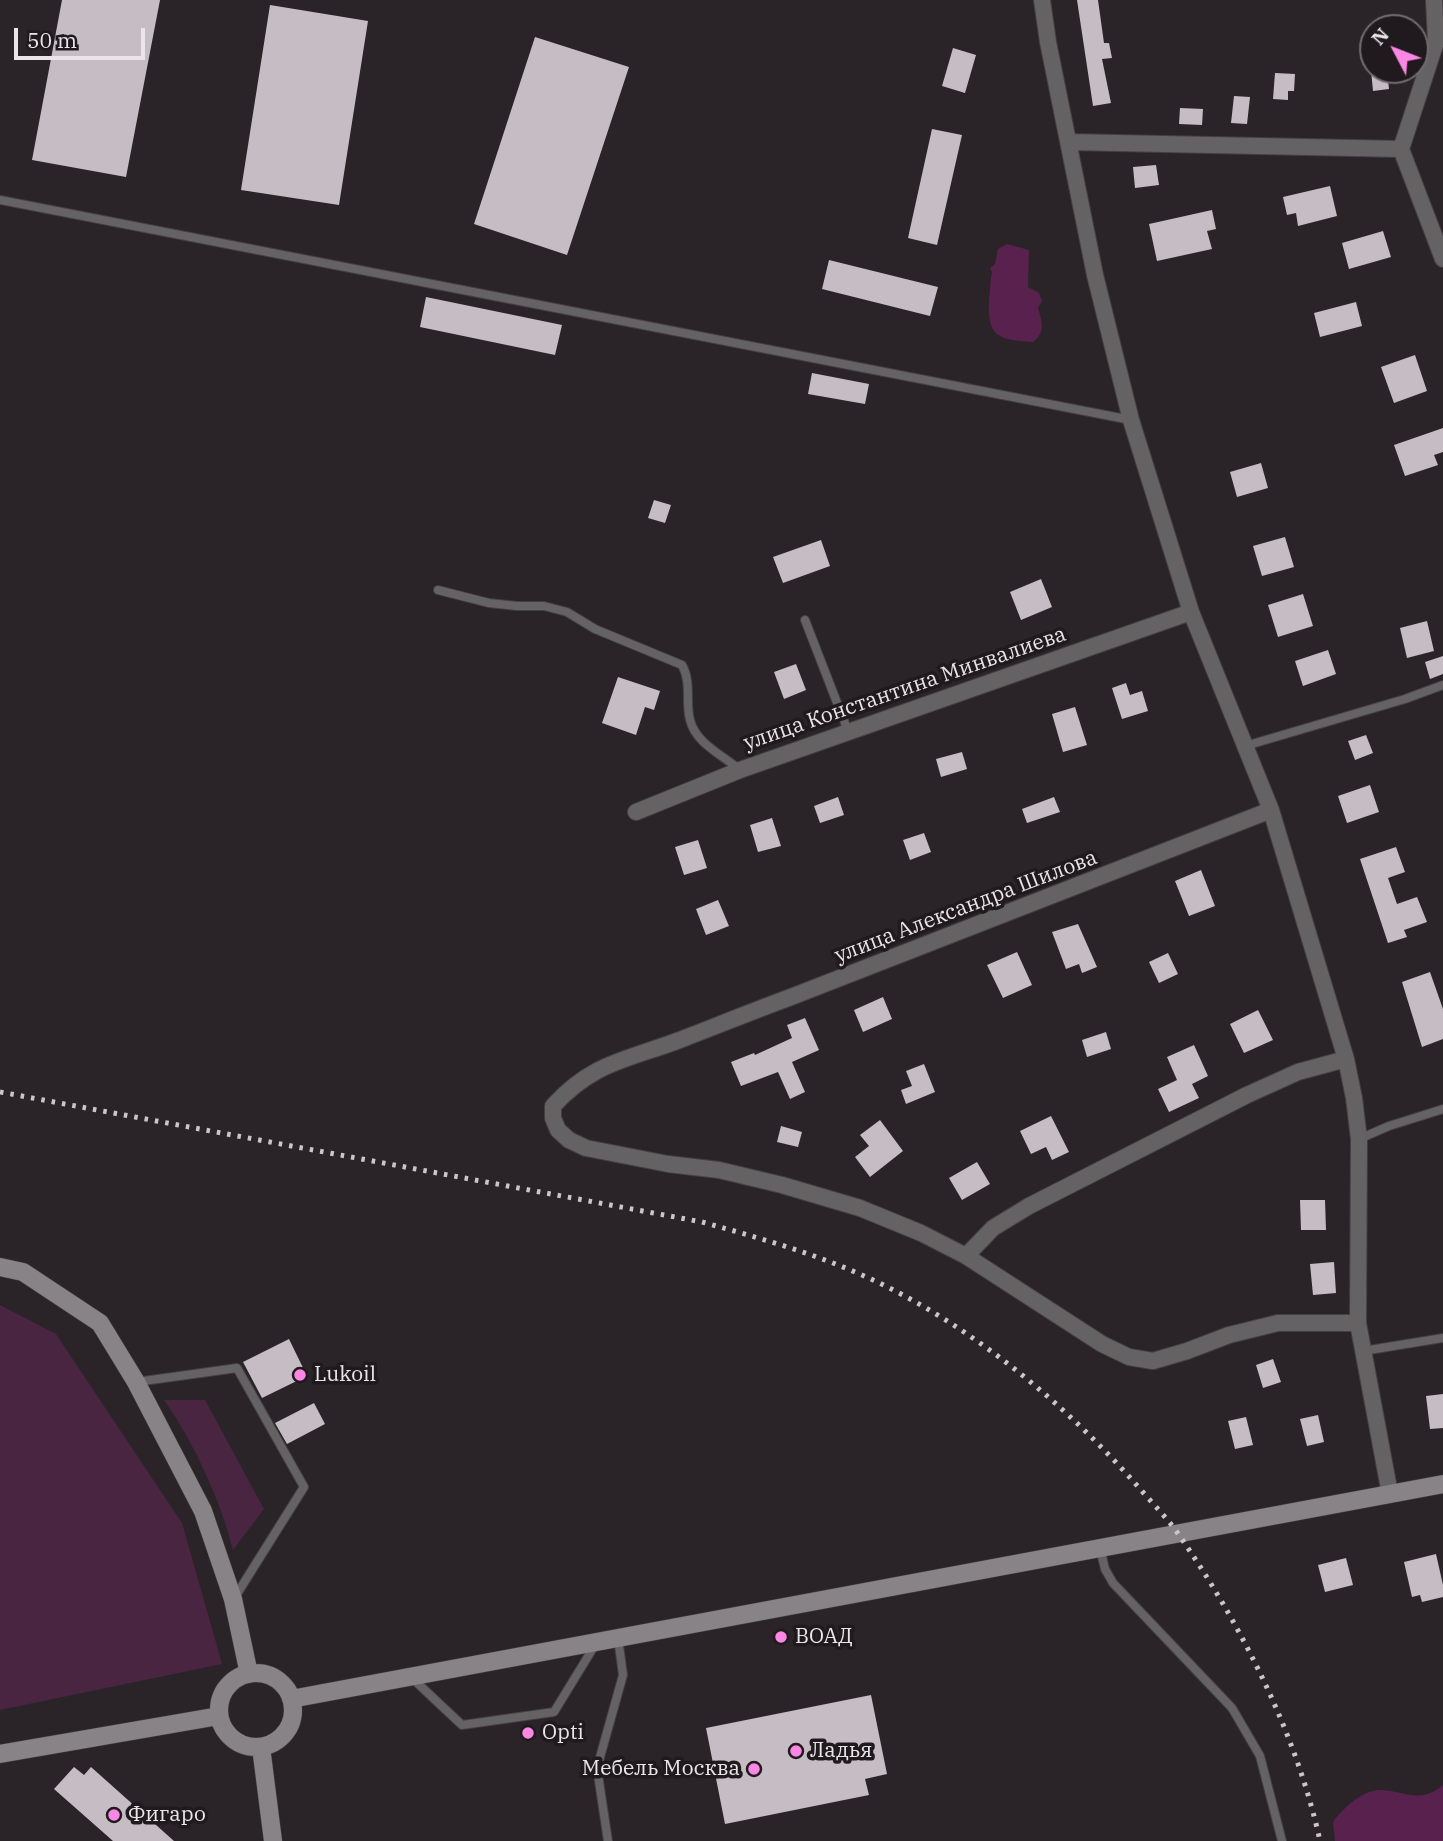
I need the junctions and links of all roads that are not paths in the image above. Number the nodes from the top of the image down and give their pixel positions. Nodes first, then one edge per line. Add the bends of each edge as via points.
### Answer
1 (1042, 0) edge
2 (1434, 0) edge
3 (1440, 39) edge
4 (1069, 142) junction
5 (1401, 149) junction
6 (0, 201) edge
7 (1443, 259) edge
8 (1131, 420) junction
9 (438, 590) dead end
10 (1191, 612) junction
11 (805, 620) dead end
12 (1443, 685) edge
13 (848, 732) junction
14 (1245, 746) junction
15 (740, 770) junction
16 (1271, 810) junction
17 (636, 812) dead end
18 (1346, 1059) junction
19 (1443, 1109) edge
20 (1359, 1139) junction
21 (966, 1256) junction
22 (0, 1267) edge
23 (1358, 1323) junction
24 (1443, 1338) edge
25 (1363, 1352) junction
26 (136, 1382) junction
27 (1443, 1484) edge
28 (1390, 1494) junction
29 (1100, 1548) junction
30 (233, 1599) junction
31 (618, 1638) junction
32 (597, 1642) junction
33 (249, 1674) junction
34 (411, 1676) junction
35 (291, 1699) junction
36 (219, 1716) junction
37 (261, 1747) junction
38 (0, 1754) edge
39 (273, 1841) edge
40 (608, 1841) edge
41 (1282, 1841) edge

1 - 4 street
2 - 3 street
3 - 5 street
4 - 5 street
4 - 8 street via 1095,275
5 - 7 street
6 - 8 lane
8 - 10 street
9 - 15 lane via 489,603 568,612 595,629 682,665 696,733
10 - 13 street, улица Константина Минвалиева
10 - 14 street
11 - 13 lane
12 - 14 lane
13 - 15 street, улица Константина Минвалиева
14 - 16 street
15 - 17 street, улица Константина Минвалиева
16 - 18 street
16 - 21 street, улица Александра Шилова via 598,1069 553,1106 558,1130 586,1147 782,1185 860,1208
18 - 20 street
18 - 21 street via 1298,1072 1247,1095 1028,1206 993,1228
19 - 20 lane
20 - 23 street
21 - 23 street via 1129,1357 1153,1361 1278,1323
22 - 26 main road via 23,1272 100,1323
23 - 25 street
24 - 25 lane
25 - 28 street
26 - 30 main road via 203,1511
26 - 30 lane via 237,1367 304,1487
27 - 28 main road
28 - 29 main road
29 - 31 main road
29 - 41 lane via 1113,1583 1232,1708 1260,1756
30 - 33 main road
31 - 32 main road
31 - 40 lane via 623,1675 597,1768
32 - 34 main road
32 - 34 lane via 554,1712 462,1725
33 - 35 main road via 276,1679
33 - 36 main road via 226,1687 219,1701
34 - 35 main road
35 - 37 main road via 293,1716 287,1731 276,1742
36 - 37 main road via 234,1741
36 - 38 main road
37 - 39 main road

